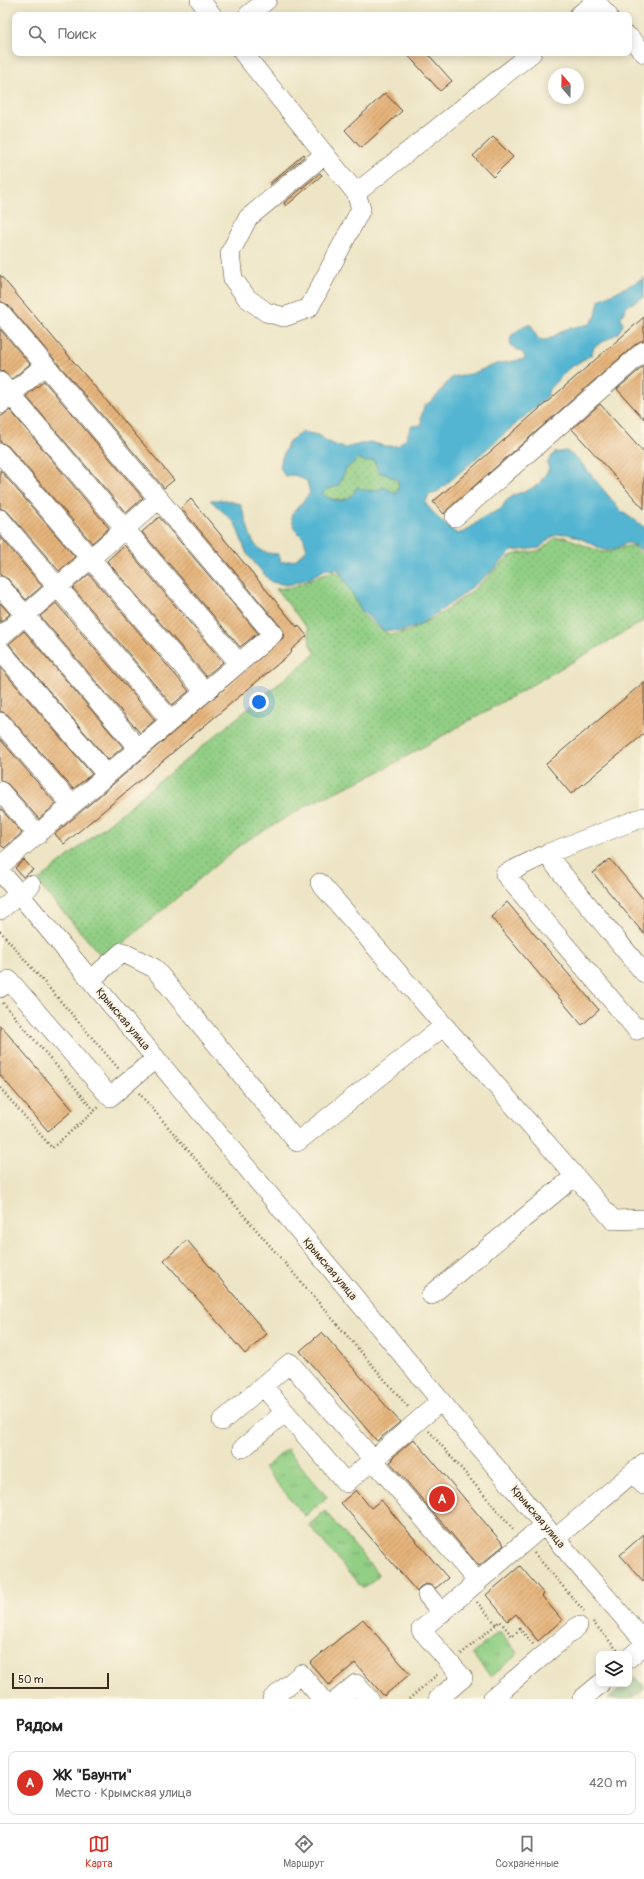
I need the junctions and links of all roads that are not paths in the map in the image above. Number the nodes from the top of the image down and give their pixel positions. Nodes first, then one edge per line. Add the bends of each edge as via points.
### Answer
1 (200, 0) edge
2 (267, 0) edge
3 (599, 4) edge
4 (210, 12) edge
5 (252, 12) edge
6 (584, 12) edge
7 (632, 40) edge
8 (644, 54) edge
9 (245, 56) edge
10 (528, 56) edge
11 (325, 154) junction
12 (356, 193) junction
13 (0, 312) edge
14 (644, 351) edge
15 (45, 365) junction
16 (4, 394) edge
17 (0, 453) edge
18 (159, 499) junction
19 (455, 517) dead end
20 (0, 519) edge
21 (126, 529) junction
22 (90, 559) junction
23 (0, 586) edge
24 (58, 587) junction
25 (24, 615) junction
26 (0, 637) edge
27 (0, 650) edge
28 (239, 663) junction
29 (205, 692) junction
30 (171, 721) junction
31 (0, 722) edge
32 (138, 748) junction
33 (107, 775) junction
34 (0, 790) edge
35 (72, 805) junction
36 (644, 817) edge
37 (38, 835) junction
38 (546, 854) junction
39 (0, 866) edge
40 (0, 871) edge
41 (320, 884) dead end
42 (25, 889) junction
43 (0, 910) edge
44 (644, 973) edge
45 (91, 980) junction
46 (0, 988) edge
47 (444, 1026) junction
48 (644, 1027) edge
49 (156, 1058) junction
50 (575, 1176) junction
51 (644, 1218) edge
52 (430, 1295) dead end
53 (263, 1386) junction
54 (441, 1401) junction
55 (285, 1412) junction
56 (222, 1421) dead end
57 (243, 1448) dead end
58 (373, 1460) junction
59 (640, 1474) edge
60 (550, 1532) junction
61 (473, 1586) junction
62 (427, 1595) dead end
63 (442, 1613) junction
64 (578, 1626) dead end
65 (644, 1641) edge
66 (644, 1645) edge
67 (632, 1655) edge
68 (596, 1687) edge
69 (272, 1699) edge
70 (322, 1699) edge
71 (338, 1699) edge
72 (369, 1699) edge
73 (438, 1699) edge
74 (492, 1699) edge
75 (582, 1699) edge

1 - 4 street
2 - 5 street
3 - 6 street
7 - 8 street
9 - 11 street
10 - 12 street
11 - 12 street
11 - 12 street via 248,218 230,253 233,279 247,298 266,312 284,317 309,308 360,209
13 - 15 street
14 - 19 street
15 - 16 street
15 - 18 street
16 - 21 street
17 - 22 street
18 - 21 street
18 - 28 street via 273,634
20 - 24 street
21 - 22 street
21 - 28 street
22 - 24 street
22 - 29 street
23 - 25 street
24 - 25 street
24 - 30 street
25 - 26 street
25 - 32 street
27 - 33 street
28 - 29 street
29 - 30 street
30 - 32 street
31 - 35 street
32 - 33 street
33 - 35 street
34 - 37 street
35 - 37 street
36 - 38 street
37 - 39 street
38 - 44 street
38 - 48 street via 505,874 637,1030
40 - 42 street, Крымская улица
41 - 47 street
42 - 43 street
42 - 45 street, Крымская улица
45 - 47 street via 122,952 154,968 297,1142
45 - 49 street, Крымская улица
46 - 49 street via 9,980 110,1097
47 - 50 street
49 - 54 street, Крымская улица
50 - 51 street via 613,1220
50 - 52 street
53 - 55 street
53 - 56 street
53 - 58 street via 290,1363
54 - 58 street
54 - 60 street, Крымская улица
55 - 57 street
55 - 58 street via 346,1483
58 - 61 street
59 - 60 street
60 - 61 street via 524,1542
60 - 65 street, Крымская улица
61 - 63 street
62 - 63 street
63 - 73 street via 421,1630 463,1678
64 - 74 street
66 - 67 street
68 - 75 street
69 - 70 street via 301,1674
71 - 72 street via 356,1684

